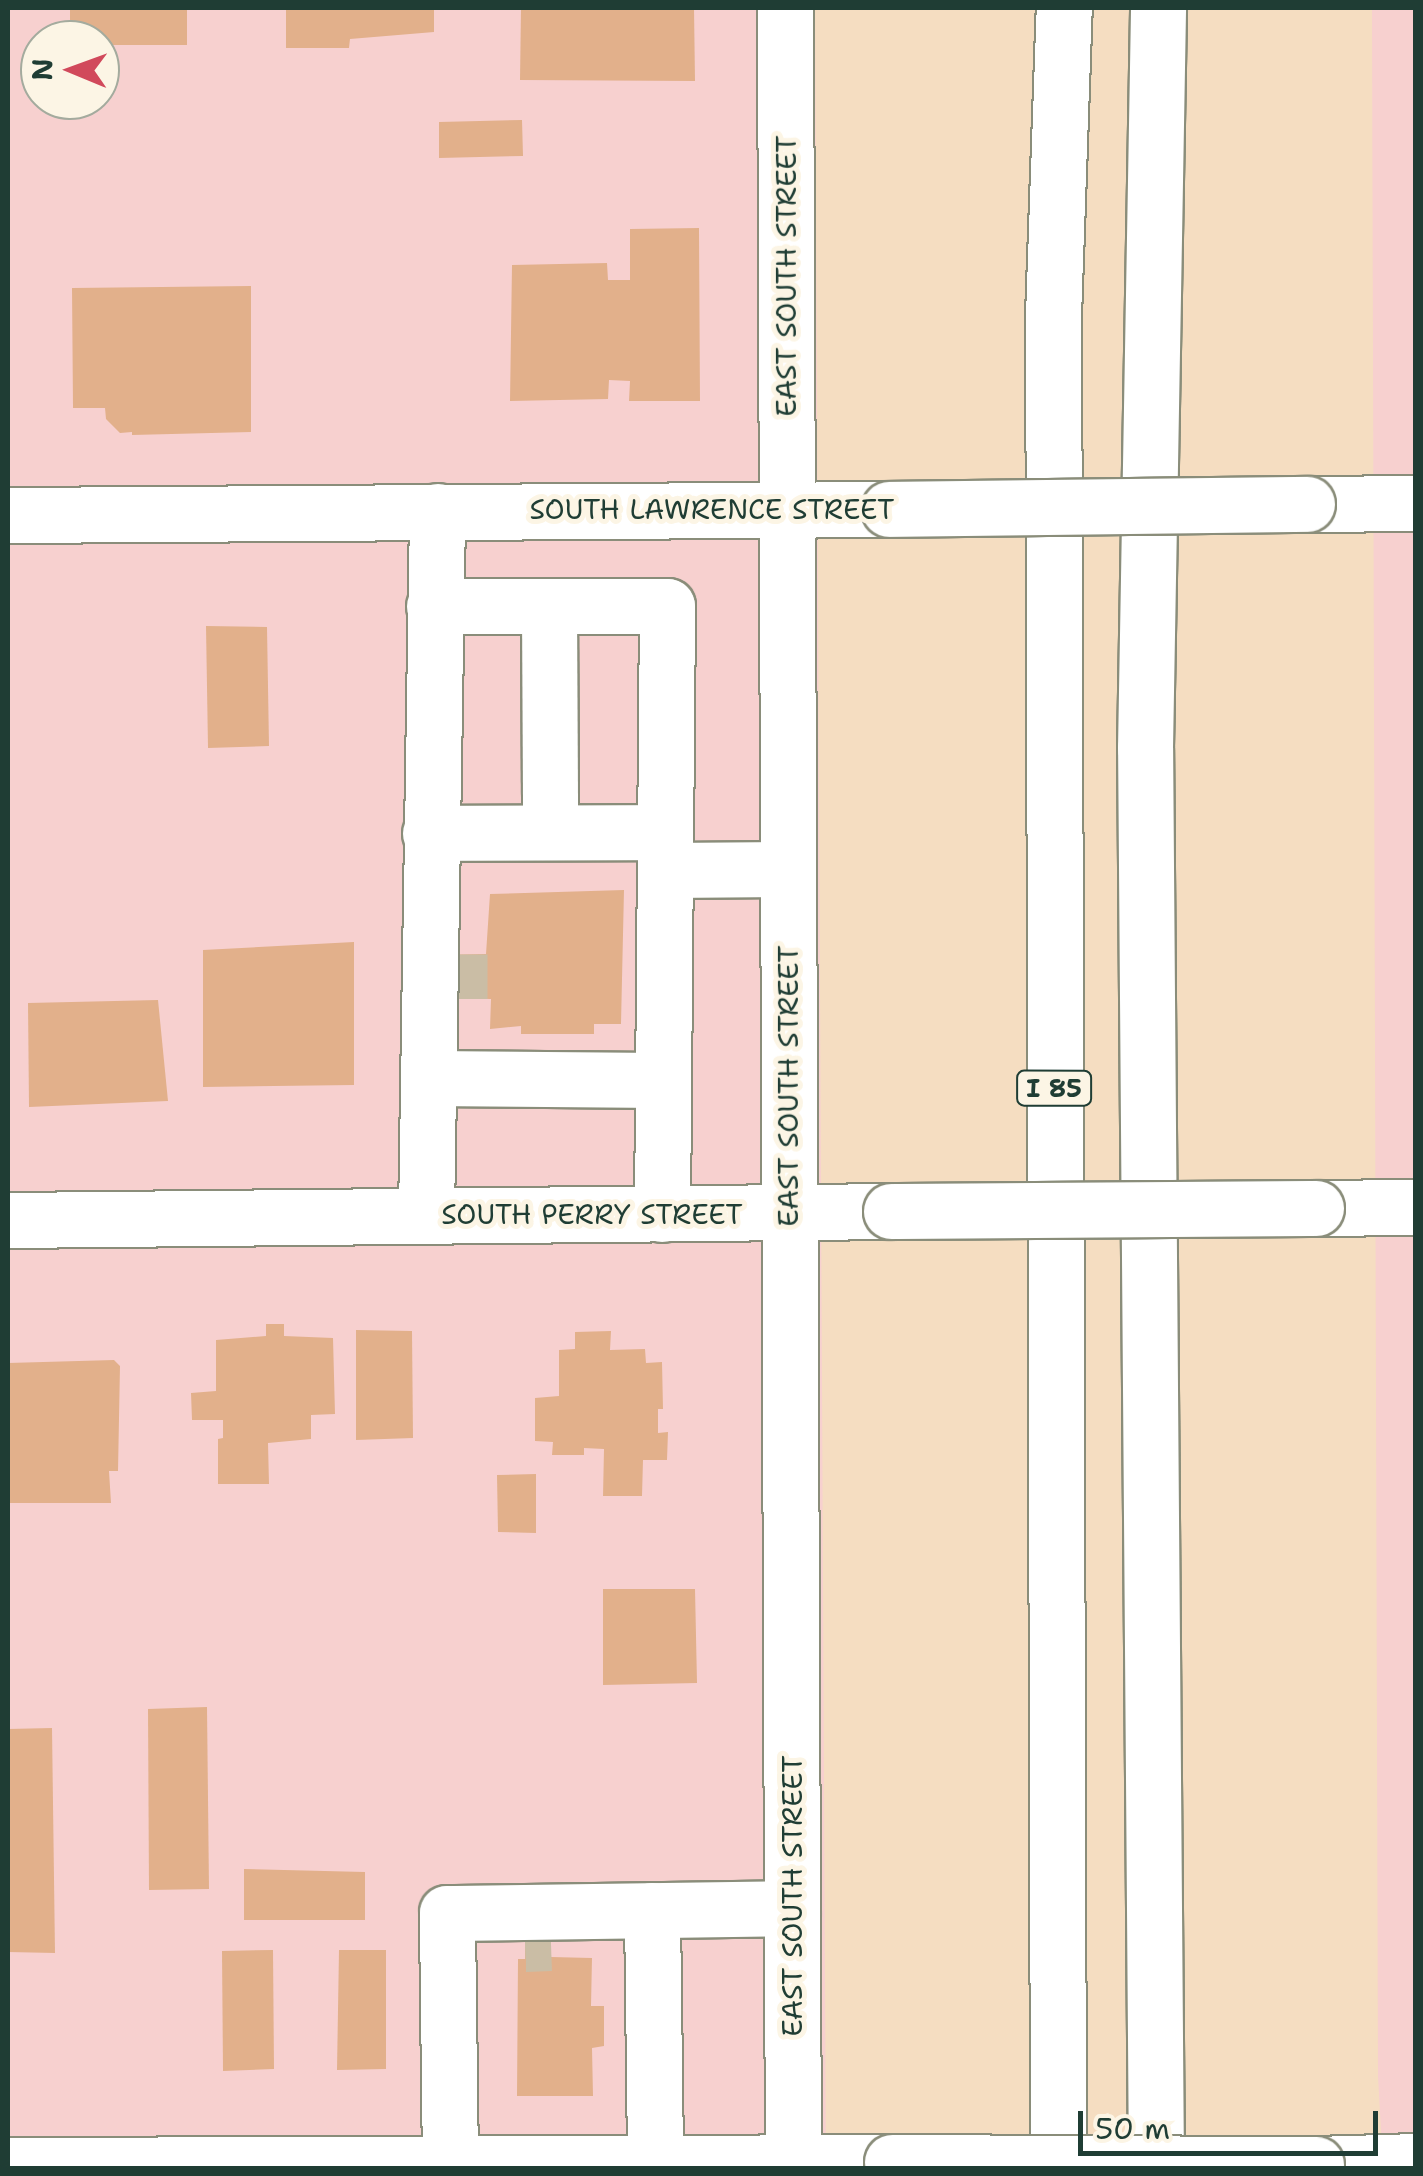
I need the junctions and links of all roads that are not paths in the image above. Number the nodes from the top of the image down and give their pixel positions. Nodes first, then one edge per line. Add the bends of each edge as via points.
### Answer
1 (785, 8) edge
2 (1064, 8) edge
3 (1158, 8) edge
4 (1416, 503) edge
5 (786, 509) junction
6 (437, 510) junction
7 (8, 516) edge
8 (434, 606) junction
9 (549, 607) junction
10 (550, 831) junction
11 (445, 832) junction
12 (665, 851) junction
13 (787, 870) junction
14 (444, 1078) junction
15 (662, 1080) junction
16 (1416, 1207) edge
17 (788, 1212) junction
18 (662, 1214) junction
19 (426, 1215) junction
20 (8, 1220) edge
21 (792, 1908) junction
22 (596, 1910) junction
23 (652, 1910) junction
24 (482, 1912) junction
25 (1416, 2161) edge
26 (450, 2164) junction
27 (655, 2164) junction
28 (8, 2166) edge
29 (313, 2166) edge
30 (793, 2166) edge
31 (1058, 2168) edge
32 (1156, 2168) edge

1 - 5 main road, EAST SOUTH STREET
2 - 31 main road, I 85 via 1053,316
3 - 32 main road via 1146,748
4 - 5 main road, SOUTH LAWRENCE STREET, bridge
5 - 6 main road, SOUTH LAWRENCE STREET
5 - 13 main road, EAST SOUTH STREET
6 - 7 main road, SOUTH LAWRENCE STREET
6 - 8 main road
8 - 9 main road
8 - 11 main road
9 - 10 main road
9 - 12 main road via 667,606
10 - 11 main road
10 - 12 main road
11 - 14 main road
11 - 14 main road via 460,977
12 - 13 main road
12 - 15 main road
13 - 17 main road, EAST SOUTH STREET
14 - 15 main road
14 - 19 main road
15 - 18 main road
16 - 17 main road, SOUTH PERRY STREET, bridge
17 - 18 main road, SOUTH PERRY STREET
17 - 21 main road, EAST SOUTH STREET
18 - 19 main road, SOUTH PERRY STREET
19 - 20 main road, SOUTH PERRY STREET
21 - 23 main road
21 - 30 main road, EAST SOUTH STREET
22 - 23 main road
22 - 24 main road
22 - 24 main road via 567,1943 512,1944
23 - 27 main road
24 - 26 main road via 447,1913
25 - 30 main road, bridge
26 - 27 main road
26 - 29 main road
27 - 30 main road
28 - 29 main road

